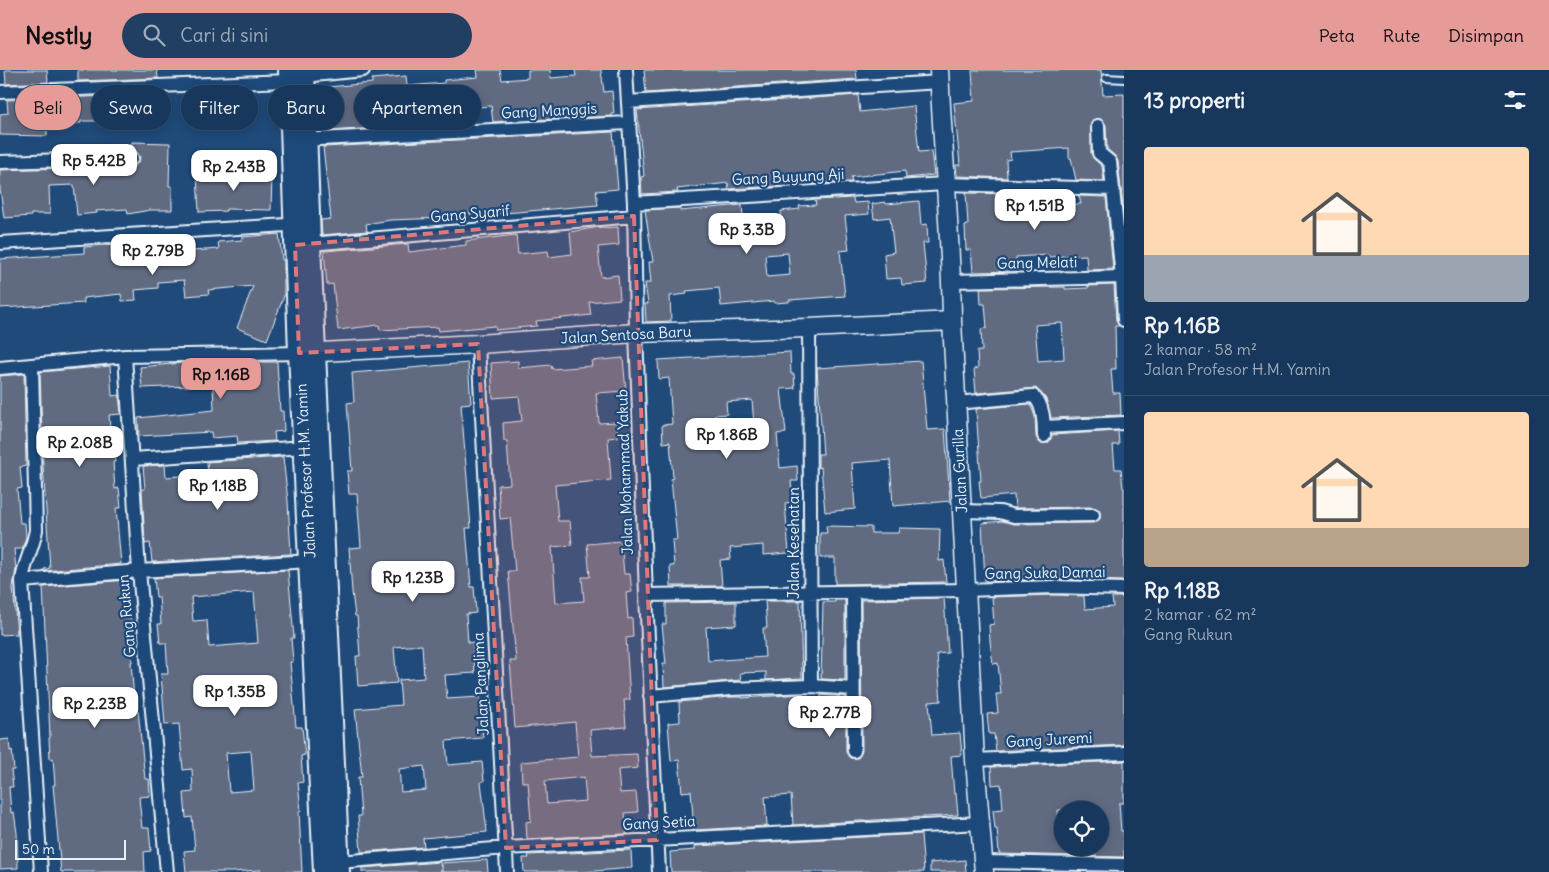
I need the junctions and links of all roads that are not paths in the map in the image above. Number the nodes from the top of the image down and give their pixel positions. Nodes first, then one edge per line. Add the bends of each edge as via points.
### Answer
1 (363, 70) edge
2 (626, 70) edge
3 (297, 74) edge
4 (939, 76) edge
5 (1106, 78) dead end
6 (1124, 79) edge
7 (0, 92) edge
8 (628, 102) junction
9 (628, 123) junction
10 (1098, 126) dead end
11 (299, 141) junction
12 (132, 158) dead end
13 (0, 162) edge
14 (945, 184) junction
15 (1113, 190) junction
16 (634, 203) junction
17 (634, 216) junction
18 (302, 224) junction
19 (0, 243) edge
20 (303, 245) junction
21 (1123, 277) edge
22 (952, 281) junction
23 (1124, 320) edge
24 (952, 321) junction
25 (809, 328) junction
26 (636, 333) junction
27 (478, 344) junction
28 (308, 352) junction
29 (125, 356) junction
30 (32, 366) junction
31 (0, 368) edge
32 (956, 403) junction
33 (1124, 423) edge
34 (304, 447) junction
35 (133, 459) junction
36 (962, 511) junction
37 (1093, 514) dead end
38 (315, 552) junction
39 (140, 571) junction
40 (22, 581) junction
41 (1124, 588) edge
42 (966, 590) junction
43 (853, 592) junction
44 (811, 593) junction
45 (646, 595) junction
46 (811, 686) junction
47 (852, 689) junction
48 (650, 696) junction
49 (854, 751) dead end
50 (1124, 753) edge
51 (975, 760) junction
52 (981, 823) junction
53 (657, 840) junction
54 (506, 848) junction
55 (1124, 865) edge
56 (984, 867) edge
57 (334, 869) edge
58 (41, 872) edge
59 (167, 872) edge
60 (507, 872) edge
61 (659, 872) edge

1 - 3 street
2 - 8 street, Jalan Mohammad Yakub
3 - 7 street
3 - 11 main road, Jalan Profesor H.M. Yamin
4 - 8 street
4 - 14 street, Jalan Gurilla
5 - 6 lane
8 - 9 street, Jalan Mohammad Yakub
9 - 11 street, Gang Manggis
9 - 16 street, Jalan Mohammad Yakub
10 - 15 street via 1098,148 1110,162
11 - 18 main road, Jalan Profesor H.M. Yamin
12 - 13 street
14 - 15 street, Gang Buyung Aji
14 - 16 street, Gang Buyung Aji
14 - 22 street, Jalan Gurilla
15 - 21 street
16 - 17 street, Jalan Mohammad Yakub
17 - 20 street, Gang Syarif
17 - 26 street, Jalan Mohammad Yakub
18 - 19 street
18 - 20 main road, Jalan Profesor H.M. Yamin
20 - 28 main road, Jalan Profesor H.M. Yamin
21 - 22 street, Gang Melati
21 - 23 street
22 - 24 street, Jalan Gurilla
24 - 25 street, Jalan Sentosa Baru
24 - 32 street, Jalan Gurilla
25 - 26 street, Jalan Sentosa Baru
25 - 44 street, Jalan Kesehatan
26 - 27 street, Jalan Sentosa Baru
26 - 45 street, Jalan Mohammad Yakub
27 - 28 street, Jalan Sentosa Baru
27 - 54 street, Jalan Panglima
28 - 29 street
28 - 34 main road, Jalan Profesor H.M. Yamin
28 - 38 main road, Jalan Profesor H.M. Yamin
29 - 30 street
29 - 35 street, Gang Rukun
30 - 31 street
30 - 40 street via 36,530
32 - 33 street via 1033,396 1039,403 1044,431
32 - 36 street, Jalan Gurilla
34 - 35 street
34 - 38 main road, Jalan Profesor H.M. Yamin
35 - 39 street, Gang Rukun
36 - 37 street via 1014,516
36 - 42 street, Jalan Gurilla
38 - 39 street
38 - 57 main road, Jalan Profesor H.M. Yamin
39 - 40 street
39 - 59 street, Gang Rukun
40 - 58 street
41 - 42 street, Gang Suka Damai
42 - 43 street, Gang Suka Damai
42 - 51 street, Jalan Gurilla
43 - 44 street, Gang Suka Damai
43 - 47 street
44 - 45 street, Gang Suka Damai
44 - 46 street, Jalan Kesehatan
45 - 48 street, Jalan Mohammad Yakub
46 - 47 street
46 - 48 street
47 - 49 street
48 - 53 street, Jalan Mohammad Yakub
50 - 51 street, Gang Juremi
51 - 52 street, Jalan Gurilla
52 - 53 street, Gang Setia
52 - 56 street, Jalan Gurilla
53 - 54 street, Gang Setia
53 - 61 street, Jalan Mohammad Yakub
54 - 57 street, Gang Setia
54 - 60 street, Jalan Panglima
55 - 56 street

